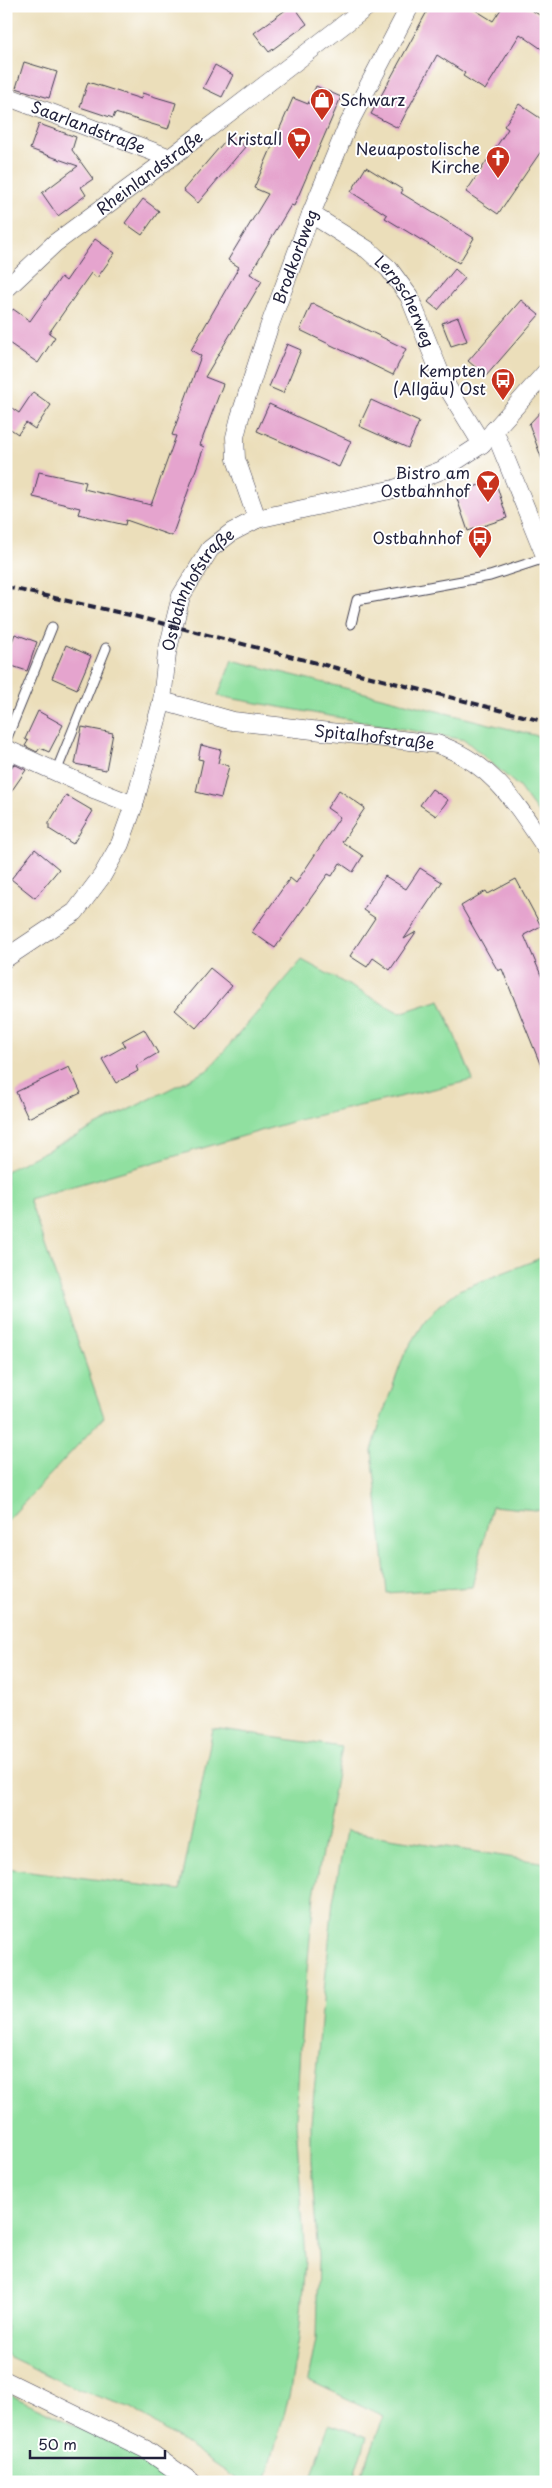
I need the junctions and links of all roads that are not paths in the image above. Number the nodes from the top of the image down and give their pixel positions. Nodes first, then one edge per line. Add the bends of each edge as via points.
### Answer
1 (368, 6) edge
2 (410, 6) edge
3 (6, 96) edge
4 (170, 158) junction
5 (311, 214) junction
6 (6, 289) edge
7 (546, 372) edge
8 (494, 430) junction
9 (482, 444) junction
10 (257, 518) junction
11 (546, 558) edge
12 (351, 624) dead end
13 (52, 627) dead end
14 (106, 648) dead end
15 (162, 701) junction
16 (8, 752) edge
17 (56, 772) junction
18 (134, 805) junction
19 (546, 848) edge
20 (6, 958) edge
21 (6, 2381) edge
22 (192, 2482) edge

1 - 4 street, Rheinlandstraße
2 - 5 street, Brodkorbweg via 347,127
3 - 4 street, Saarlandstraße
4 - 6 street, Rheinlandstraße via 55,243
5 - 9 street, Lerpscherweg via 368,250 389,269 409,296 443,380
5 - 10 street, Brodkorbweg via 269,327 235,437 236,459
7 - 8 street, Ostbahnhofstraße
8 - 9 street, Ostbahnhofstraße
8 - 11 street
9 - 10 street, Ostbahnhofstraße via 442,470 394,489
10 - 15 street, Ostbahnhofstraße via 210,548 180,596 167,654
11 - 12 lane via 490,576 357,600
13 - 16 lane
14 - 17 lane
15 - 18 street, Ostbahnhofstraße
15 - 19 street, Spitalhofstraße via 232,722 450,748 492,775 516,803
16 - 17 street
17 - 18 street
18 - 20 street, Ostbahnhofstraße via 120,844 102,876 74,912
21 - 22 street via 145,2450

